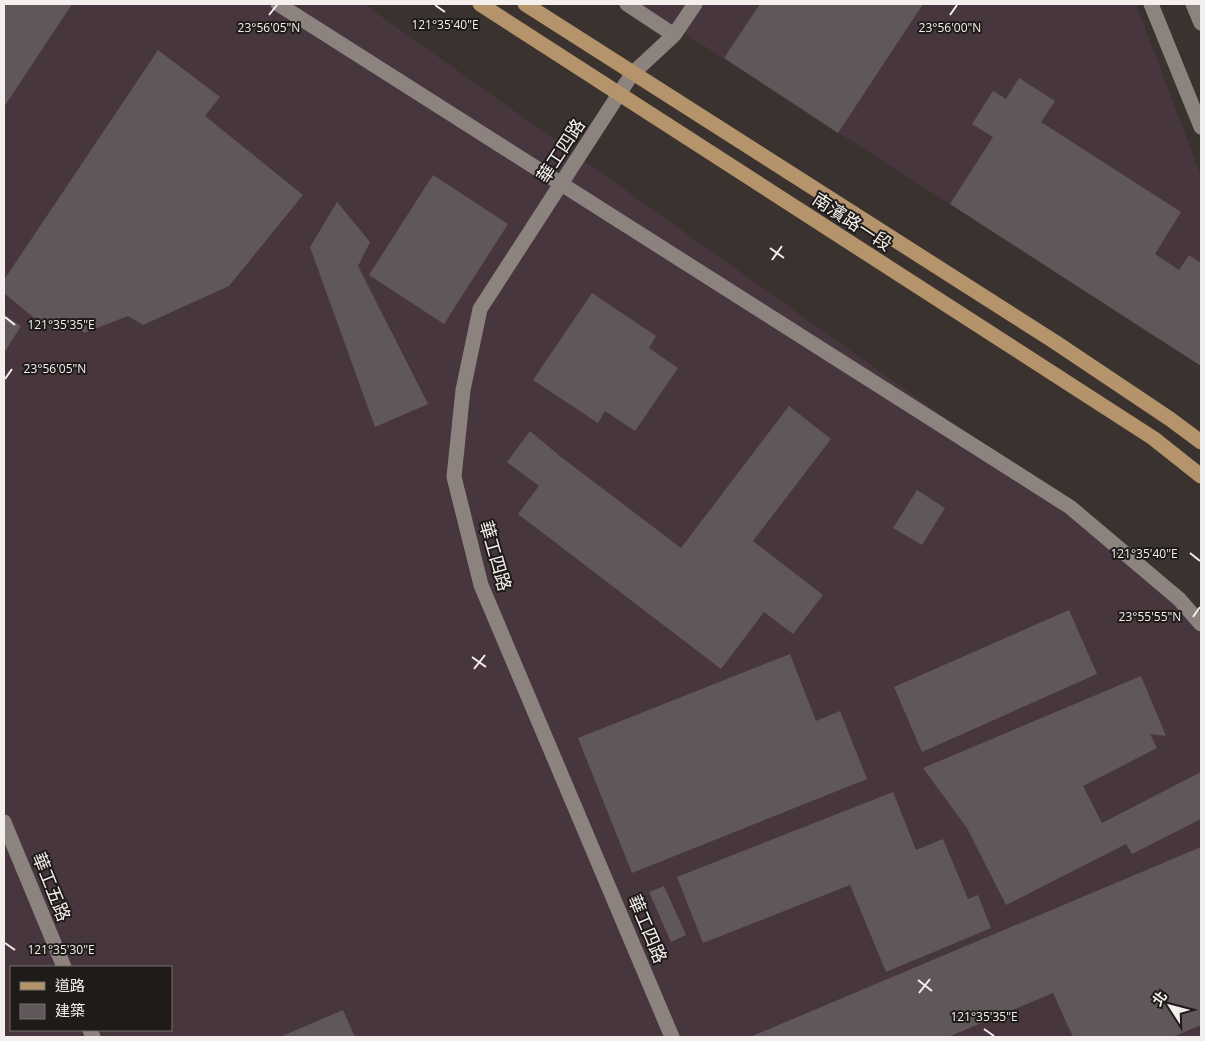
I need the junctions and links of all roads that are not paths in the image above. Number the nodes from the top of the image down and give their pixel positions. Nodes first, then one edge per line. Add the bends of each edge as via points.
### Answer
1 (278, 4) edge
2 (480, 4) edge
3 (525, 4) edge
4 (627, 4) edge
5 (695, 4) edge
6 (1151, 4) edge
7 (1193, 4) edge
8 (1201, 24) edge
9 (674, 35) junction
10 (632, 74) junction
11 (620, 95) junction
12 (1201, 127) edge
13 (561, 186) junction
14 (1201, 442) edge
15 (1201, 476) edge
16 (1201, 624) edge
17 (4, 822) edge
18 (64, 966) edge
19 (672, 1037) edge

1 - 13 street
2 - 11 main road, 南濱路一段
3 - 10 main road, 南濱路一段
4 - 9 street
5 - 9 street, 華工四路
6 - 12 street
7 - 8 street
9 - 10 street, 華工四路
10 - 11 street, 華工四路
10 - 14 main road, 南濱路一段 via 1055,342
11 - 13 street, 華工四路
11 - 15 main road, 南濱路一段 via 1153,438
13 - 16 street via 1070,506 1179,599
13 - 19 street, 華工四路 via 480,309 463,390 454,478 481,585
17 - 18 street, 華工五路

